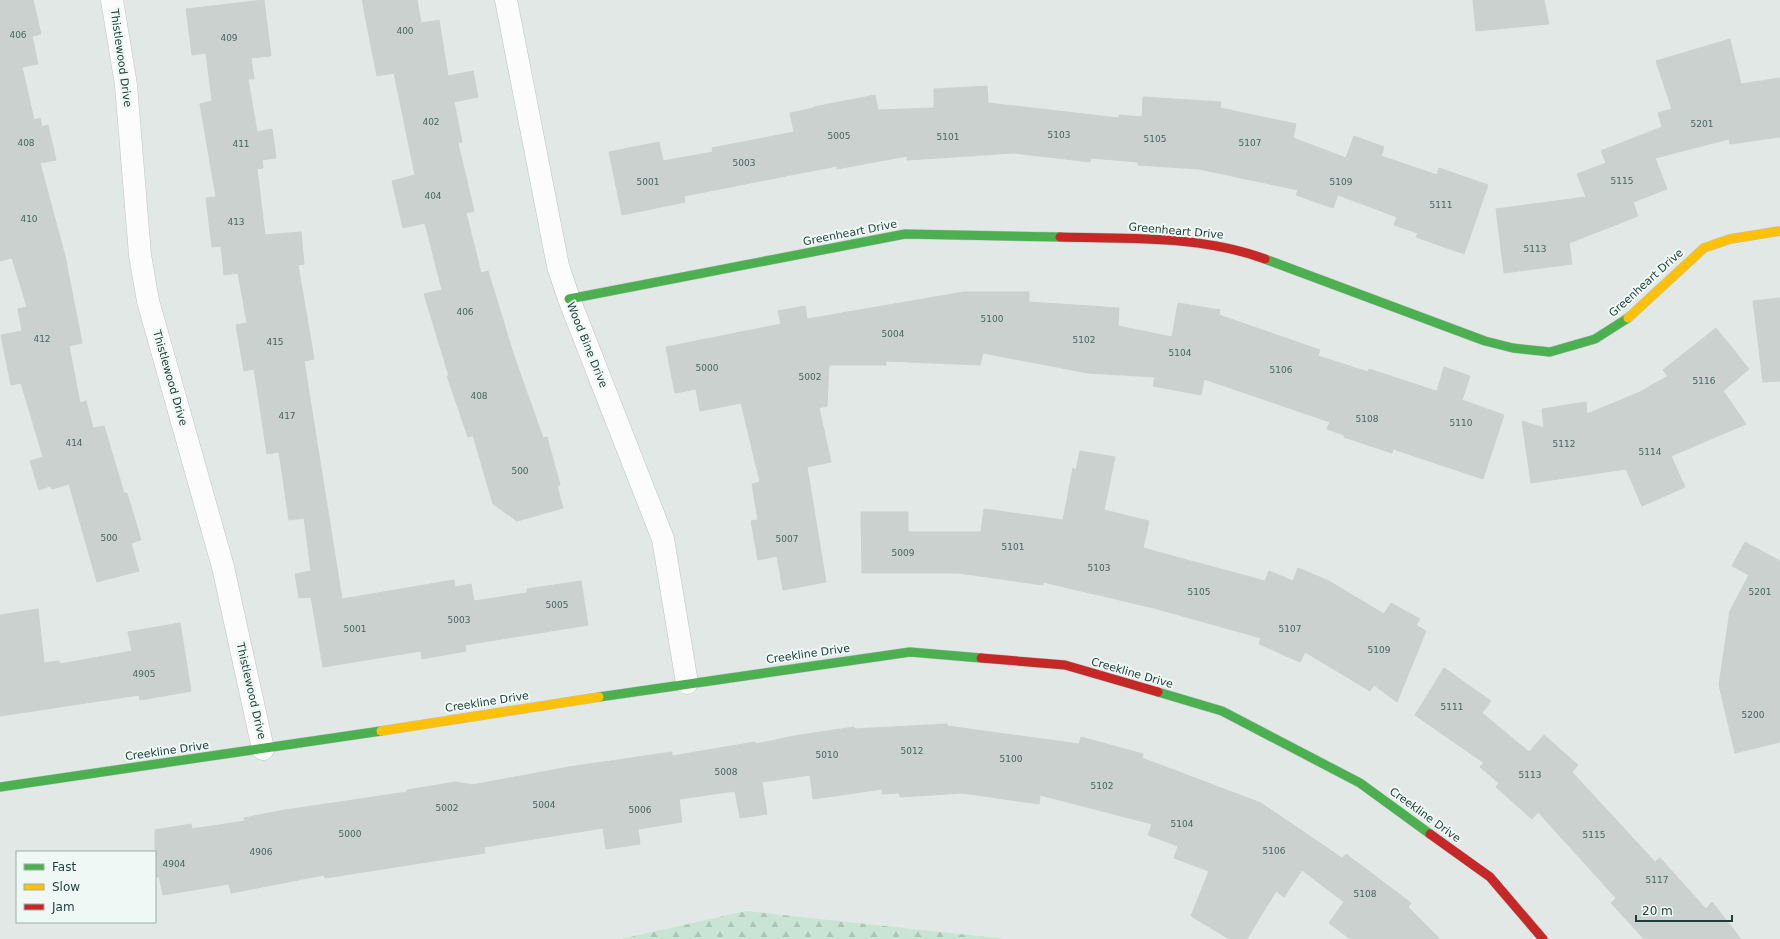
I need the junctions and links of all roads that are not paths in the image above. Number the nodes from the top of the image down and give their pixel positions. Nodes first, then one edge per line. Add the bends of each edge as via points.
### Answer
1 (112, 0) edge
2 (506, 0) edge
3 (1780, 230) edge
4 (569, 299) junction
5 (686, 683) junction
6 (263, 749) junction
7 (0, 787) edge
8 (1542, 939) edge

1 - 6 street, Thistlewood Drive via 126,84 140,255 148,301 223,567
2 - 4 street, Wood Bine Drive via 558,266
3 - 4 street, Greenheart Drive via 1730,239 1704,248 1622,323 1595,339 1550,352 1513,348 1485,341 1249,254 1222,246 1180,241 958,233 905,234
4 - 5 street, Wood Bine Drive via 663,539
5 - 6 street, Creekline Drive
5 - 8 street, Creekline Drive via 910,652 1065,665 1222,711 1366,787 1490,877
6 - 7 street, Creekline Drive

